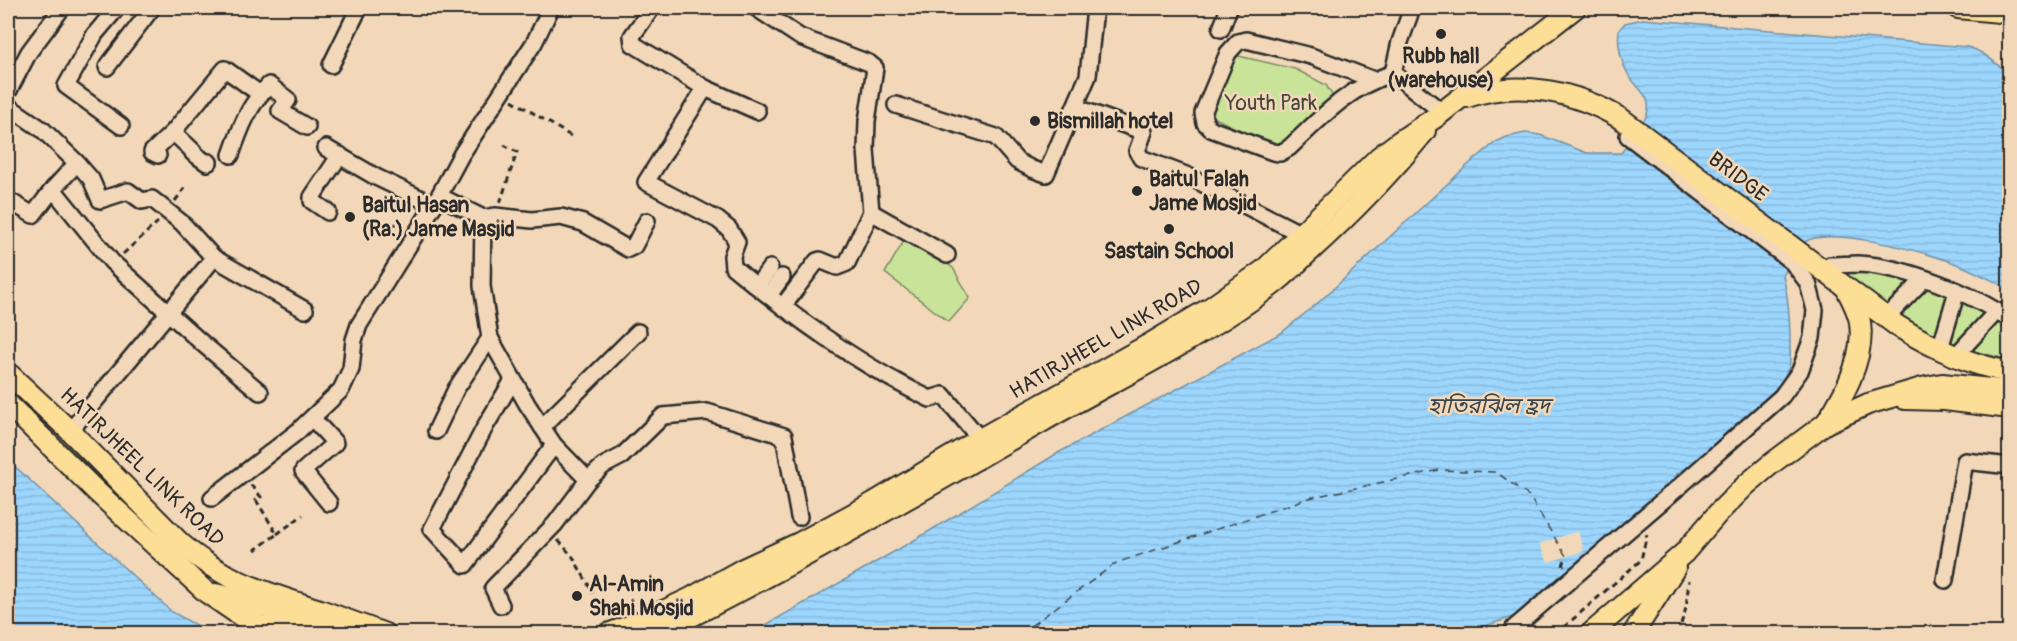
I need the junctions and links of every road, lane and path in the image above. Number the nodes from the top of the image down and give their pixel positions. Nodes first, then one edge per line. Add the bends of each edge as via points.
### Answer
1 (62, 8) edge
2 (117, 8) edge
3 (152, 8) edge
4 (359, 8) edge
5 (551, 8) edge
6 (652, 8) edge
7 (1095, 8) edge
8 (1229, 8) edge
9 (1412, 8) edge
10 (1575, 8) edge
11 (1958, 8) edge
12 (760, 9) edge
13 (2010, 14) edge
14 (1221, 29) dead end
15 (331, 65) dead end
16 (107, 67) dead end
17 (1393, 73) junction
18 (1374, 80) junction
19 (705, 88) junction
20 (8, 92) edge
21 (501, 93) junction
22 (260, 94) junction
23 (896, 105) dead end
24 (1074, 107) junction
25 (1445, 110) junction
26 (9, 111) edge
27 (757, 111) dead end
28 (121, 126) dead end
29 (307, 127) dead end
30 (173, 132) junction
31 (574, 138) dead end
32 (504, 145) dead end
33 (158, 155) dead end
34 (231, 155) dead end
35 (209, 162) dead end
36 (77, 163) junction
37 (184, 188) dead end
38 (53, 189) junction
39 (8, 200) edge
40 (436, 201) junction
41 (171, 208) dead end
42 (328, 212) dead end
43 (871, 212) junction
44 (165, 216) dead end
45 (489, 217) junction
46 (647, 221) dead end
47 (1301, 234) junction
48 (947, 255) dead end
49 (118, 258) dead end
50 (214, 258) junction
51 (776, 272) dead end
52 (1924, 279) junction
53 (1848, 290) junction
54 (763, 291) junction
55 (1957, 291) junction
56 (783, 306) junction
57 (305, 310) dead end
58 (168, 313) junction
59 (1891, 313) junction
60 (2003, 315) edge
61 (638, 332) dead end
62 (490, 338) junction
63 (1942, 342) junction
64 (1961, 350) junction
65 (2010, 363) edge
66 (2010, 372) edge
67 (8, 373) edge
68 (513, 380) junction
69 (2010, 391) edge
70 (260, 392) dead end
71 (1891, 397) junction
72 (8, 404) edge
73 (2010, 408) edge
74 (8, 412) edge
75 (313, 419) junction
76 (1826, 423) junction
77 (542, 427) junction
78 (70, 430) junction
79 (436, 431) dead end
80 (980, 439) junction
81 (554, 445) junction
82 (2010, 466) edge
83 (243, 474) junction
84 (588, 480) junction
85 (212, 498) dead end
86 (329, 503) dead end
87 (1652, 511) junction
88 (303, 515) dead end
89 (799, 516) dead end
90 (555, 524) junction
91 (277, 534) junction
92 (255, 550) dead end
93 (1684, 553) junction
94 (1689, 575) dead end
95 (1946, 580) dead end
96 (206, 592) junction
97 (593, 592) dead end
98 (501, 605) dead end
99 (278, 633) edge
100 (296, 633) edge
101 (344, 633) edge
102 (385, 633) edge
103 (599, 633) edge
104 (608, 633) edge
105 (657, 633) edge
106 (1516, 633) edge
107 (1556, 633) edge
108 (1590, 633) edge
109 (1633, 633) edge
110 (1678, 633) edge

1 - 20 street via 29,52
2 - 28 street via 95,34 66,86
3 - 16 street
4 - 15 street
5 - 21 street via 534,43
6 - 19 street via 632,36 633,44
7 - 24 street via 1088,76
8 - 14 street
9 - 17 street
10 - 25 main road, HATIRJHEEL LINK ROAD
11 - 13 main road
12 - 43 street via 800,37 875,68 866,150
17 - 18 street
17 - 25 street
18 - 18 street via 1311,56 1246,40 1238,42 1228,53 1203,113 1205,123 1211,129 1280,153 1343,97
19 - 27 street
19 - 54 street via 646,182 729,229 737,242 732,256 734,267
21 - 31 path
21 - 40 street via 460,155
22 - 29 street via 269,85 288,100 280,111
22 - 30 street via 225,69
22 - 34 street via 243,120
23 - 24 street via 996,137 1017,161 1046,174
24 - 47 street via 1144,132 1137,151 1141,158 1186,175
25 - 47 main road, HATIRJHEEL LINK ROAD via 1379,157
25 - 53 main road, BRIDGE via 1497,89 1546,90 1607,110
25 - 105 main road via 1342,223 1272,285 1199,335 824,546
26 - 36 street via 43,130
30 - 33 street via 152,152
30 - 35 street via 193,153
32 - 45 path via 517,152
36 - 38 street
36 - 50 street via 100,200 128,191 142,201 152,199 182,223
37 - 41 path
38 - 39 street via 33,215
38 - 58 street via 112,262
40 - 42 street via 376,177 333,152 312,197
40 - 45 street
40 - 75 street via 359,325 351,369 341,390
43 - 48 street
43 - 56 street via 847,263 837,267 817,261
44 - 49 path
45 - 46 street via 561,217 583,223 628,249
45 - 62 street via 482,286
47 - 80 main road, HATIRJHEEL LINK ROAD via 1264,270 1210,308
50 - 57 street
50 - 58 street
51 - 54 street
52 - 55 street
52 - 59 street
52 - 59 street via 1859,264 1830,265
53 - 66 main road via 1918,339
53 - 76 main road via 1860,323 1858,353 1843,394
54 - 56 street
55 - 60 street
55 - 63 street
56 - 80 street via 898,383 930,399 943,395
58 - 70 street
58 - 78 street
59 - 63 street
60 - 64 street
61 - 77 street
62 - 68 street
62 - 79 street via 456,389
63 - 64 street
64 - 65 street
67 - 78 main road, HATIRJHEEL LINK ROAD
68 - 77 street
68 - 81 street via 432,529 465,565
69 - 71 main road via 1942,384
71 - 73 main road
71 - 76 main road
72 - 96 main road
74 - 100 street via 176,576 216,604
75 - 83 street
75 - 86 street via 335,443 303,471
76 - 93 main road via 1747,484
77 - 81 street
78 - 102 main road, HATIRJHEEL LINK ROAD via 180,543 213,569 255,590
80 - 104 main road, HATIRJHEEL LINK ROAD via 799,543 691,598
81 - 84 street
82 - 95 street via 1965,461
83 - 85 street
83 - 91 path via 261,497 256,500
84 - 89 street via 622,456 663,416 707,412 784,436
84 - 90 street
87 - 103 street via 1782,396 1800,371 1812,338 1815,310 1809,283 1792,262 1609,120 1565,100 1530,94 1469,94 1443,109 1409,138 1381,174 1300,249 1233,292 691,591
87 - 106 street via 1514,628
87 - 107 path via 1641,560
88 - 91 path
90 - 97 path via 559,540
90 - 98 street via 493,588
91 - 92 path
93 - 108 main road
93 - 109 main road
94 - 110 path via 1686,608
96 - 99 main road via 244,618
96 - 101 main road via 258,604

